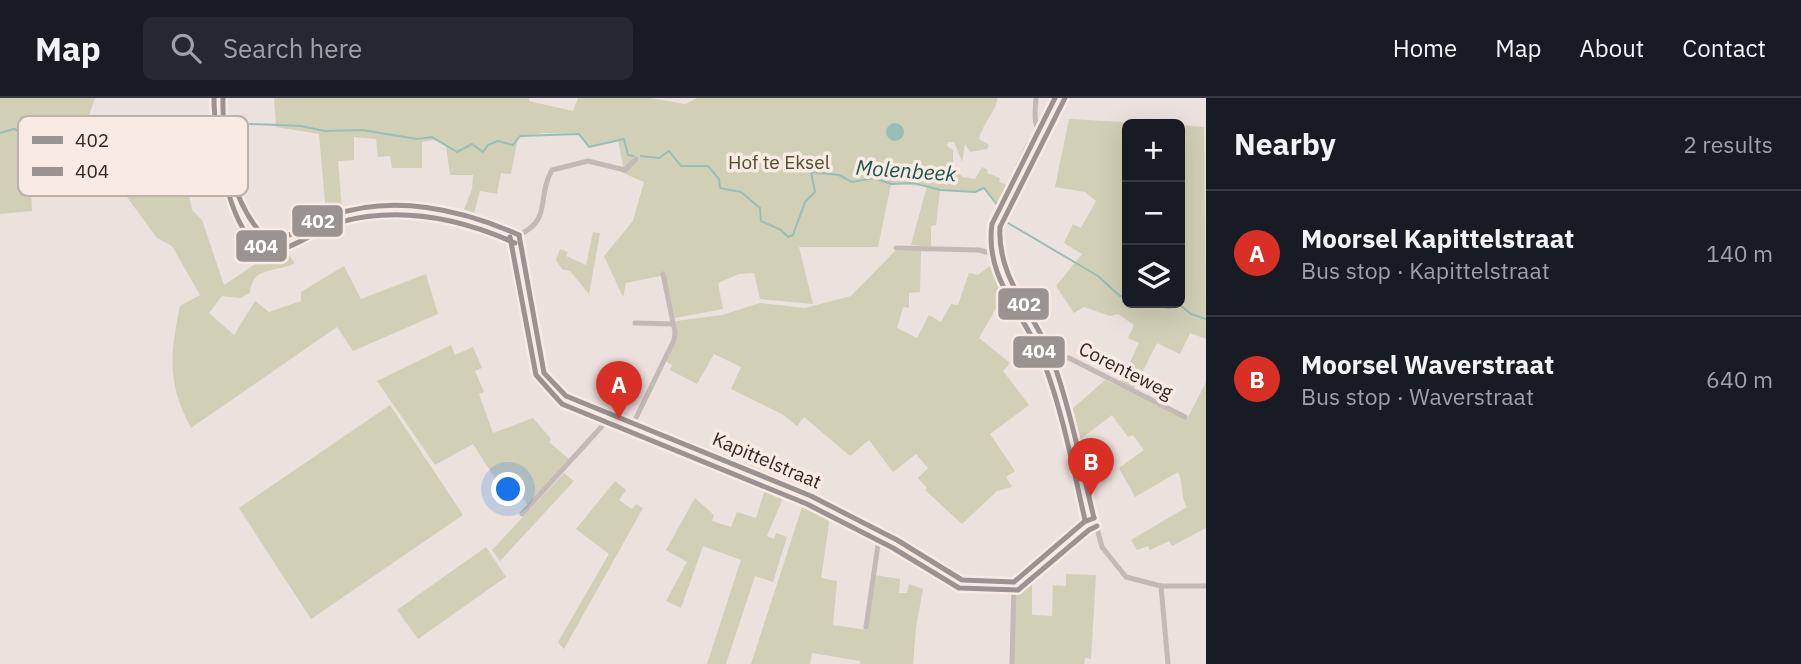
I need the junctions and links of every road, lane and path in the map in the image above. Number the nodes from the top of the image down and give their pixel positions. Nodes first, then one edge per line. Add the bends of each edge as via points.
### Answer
1 (223, 98) edge
2 (1036, 98) edge
3 (1065, 98) edge
4 (224, 116) edge
5 (1045, 137) junction
6 (635, 159) dead end
7 (239, 196) edge
8 (519, 235) junction
9 (896, 248) dead end
10 (1000, 256) junction
11 (663, 274) dead end
12 (635, 323) dead end
13 (673, 324) junction
14 (1052, 357) junction
15 (614, 413) junction
16 (1185, 417) dead end
17 (634, 422) junction
18 (522, 514) dead end
19 (1094, 518) junction
20 (880, 531) junction
21 (1014, 582) junction
22 (1161, 586) junction
23 (1206, 586) edge
24 (866, 626) dead end
25 (1012, 664) edge
26 (1168, 664) edge

1 - 4 street
2 - 5 street via 1035,124
3 - 5 street
5 - 10 street via 1000,227
6 - 8 street via 625,170 587,161 552,170 540,219 534,228
7 - 8 street via 267,240 277,241 335,214 400,206 445,210
8 - 15 street, Kapittelstraat via 544,373 566,396
9 - 10 street via 979,250
10 - 14 street via 1011,287
11 - 13 street
12 - 13 street
13 - 17 street via 674,340
14 - 16 street, Corenteweg via 1069,358
14 - 19 street
15 - 17 street, Kapittelstraat
15 - 18 street
17 - 20 street, Kapittelstraat via 805,493
19 - 21 street
19 - 22 street via 1110,561 1126,577
20 - 21 street, Kapittelstraat via 962,580
20 - 24 street
21 - 25 street
22 - 23 street
22 - 26 street

